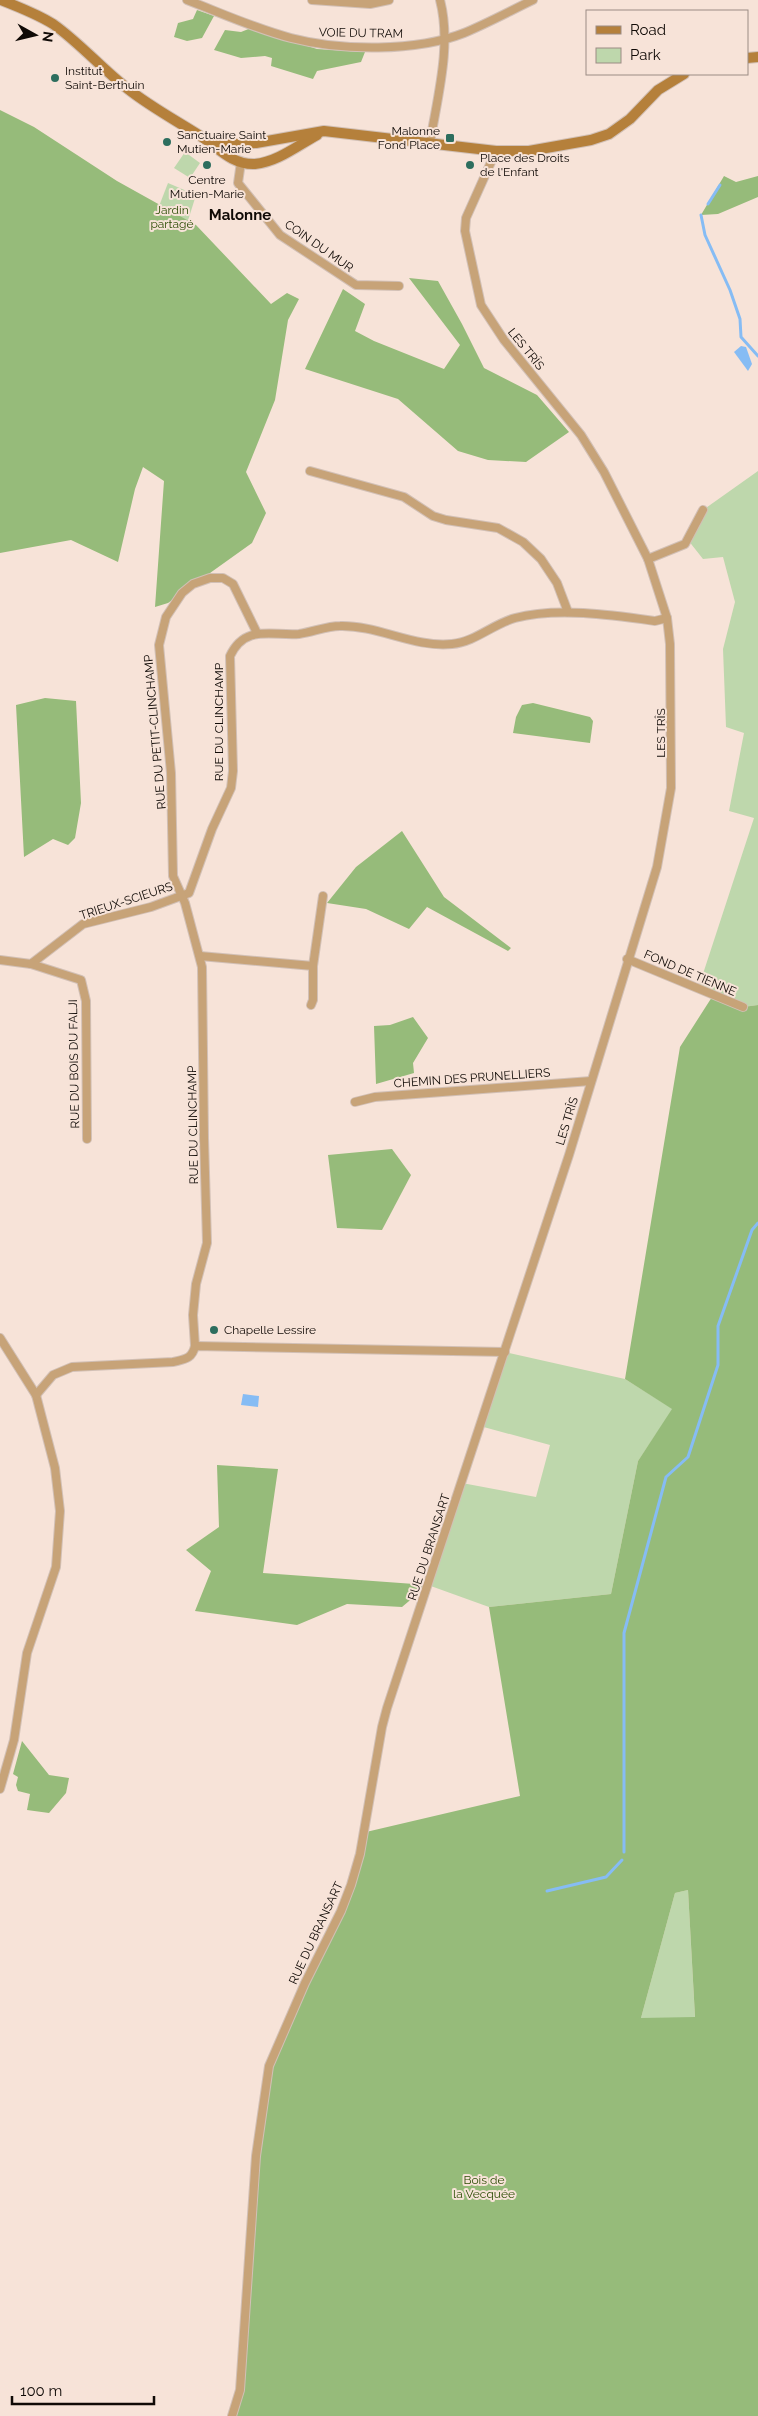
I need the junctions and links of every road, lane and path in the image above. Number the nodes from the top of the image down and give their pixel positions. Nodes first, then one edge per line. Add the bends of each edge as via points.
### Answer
1 (1, 0) edge
2 (187, 0) edge
3 (312, 0) edge
4 (389, 0) edge
5 (440, 0) edge
6 (533, 0) edge
7 (444, 38) junction
8 (682, 75) edge
9 (324, 132) junction
10 (205, 139) junction
11 (430, 143) junction
12 (496, 151) junction
13 (241, 162) junction
14 (399, 286) dead end
15 (310, 471) dead end
16 (704, 510) dead end
17 (648, 558) junction
18 (568, 612) junction
19 (667, 618) junction
20 (257, 633) junction
21 (180, 895) junction
22 (323, 896) dead end
23 (200, 956) junction
24 (627, 959) junction
25 (0, 960) edge
26 (31, 964) junction
27 (314, 966) junction
28 (311, 1005) dead end
29 (744, 1007) dead end
30 (591, 1081) junction
31 (355, 1102) dead end
32 (87, 1139) dead end
33 (0, 1338) edge
34 (196, 1346) junction
35 (504, 1352) junction
36 (36, 1395) junction
37 (0, 1789) edge
38 (232, 2416) edge

1 - 10 street via 55,26 126,88
2 - 7 street, VOIE DU TRAM via 273,33 318,44 384,46 426,43
3 - 4 street via 370,4
5 - 7 street
6 - 7 street, VOIE DU TRAM via 463,33
7 - 11 street
8 - 12 street via 658,90 630,119 609,134 529,151
9 - 10 street via 256,143 228,144
9 - 11 street
9 - 13 street via 280,157 255,164
10 - 13 street
11 - 12 street
12 - 17 street, LES TRÎS via 466,218 465,231 481,305 504,340 585,443 604,472
13 - 14 street, COIN DU MUR via 238,183 280,235 356,286
15 - 18 street via 404,498 446,520 498,528 523,542 541,559 558,583
16 - 17 street via 685,544
17 - 19 street, LES TRÎS
18 - 19 street via 655,621
18 - 20 street via 516,618 462,643 453,644 436,645 340,626 299,634
19 - 24 street, LES TRÎS via 672,675 671,788 657,867
20 - 21 street, RUE DU CLINCHAMP via 235,646 230,656 231,788 188,893
20 - 21 street, RUE DU PETIT-CLINCHAMP via 237,589 223,578 193,584 166,617 159,645 171,773 172,867
21 - 23 street, RUE DU CLINCHAMP
21 - 26 street, TRIEUX-SCIEURS via 151,907 83,924
22 - 27 street
23 - 27 street
23 - 34 street, RUE DU CLINCHAMP via 207,1243 192,1315
24 - 29 street, FOND DE TIENNE
24 - 30 street, LES TRÎS
25 - 26 street
26 - 32 street, RUE DU BOIS DU FALJI via 81,980 86,1001
27 - 28 street
30 - 31 street, CHEMIN DES PRUNELLIERS via 374,1097
30 - 35 street, LES TRÎS
33 - 36 street
34 - 35 street
34 - 36 street via 188,1358 173,1362 72,1367 53,1375
35 - 38 street, RUE DU BRANSART via 384,1717 360,1854 351,1885 269,2066 256,2156 240,2390
36 - 37 street via 55,1468 60,1511 59,1545 56,1567 27,1653 14,1740

